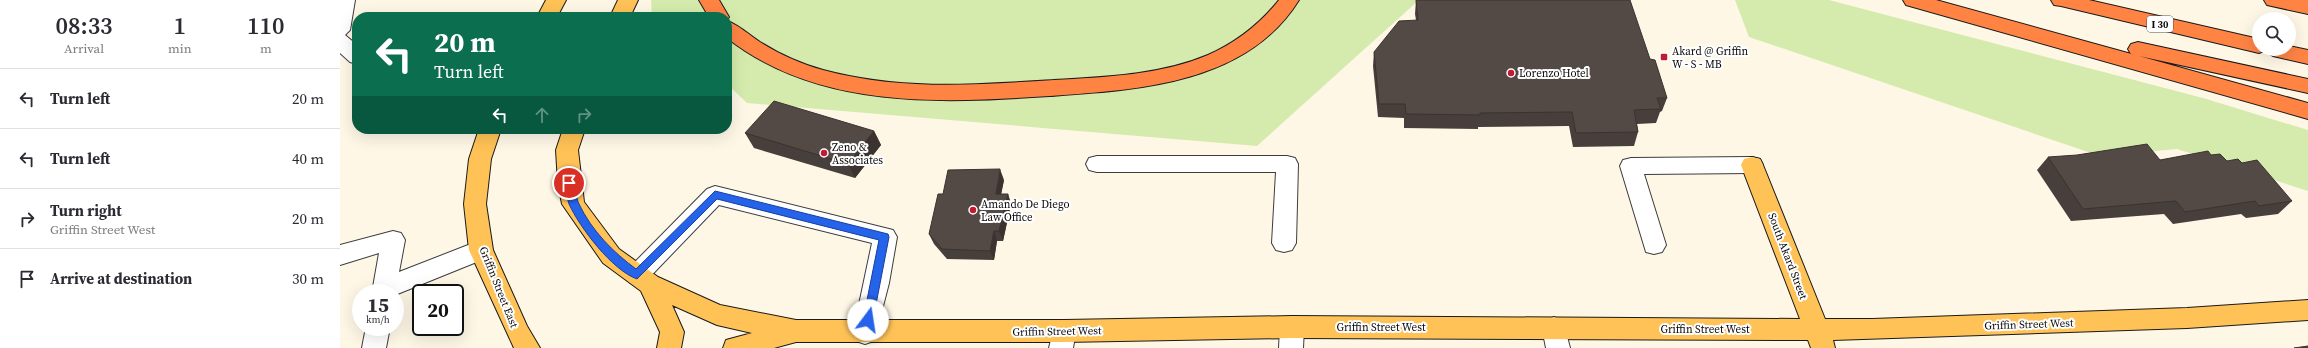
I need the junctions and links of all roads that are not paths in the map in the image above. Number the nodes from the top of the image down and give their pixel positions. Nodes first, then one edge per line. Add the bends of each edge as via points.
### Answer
1 (345, 0) edge
2 (556, 0) edge
3 (628, 0) edge
4 (709, 0) edge
5 (1289, 0) edge
6 (1913, 0) edge
7 (1916, 0) edge
8 (2061, 0) edge
9 (2274, 0) edge
10 (2308, 7) edge
11 (550, 12) edge
12 (622, 12) edge
13 (716, 12) edge
14 (340, 30) edge
15 (732, 32) edge
16 (340, 41) edge
17 (2252, 44) edge
18 (352, 52) edge
19 (2296, 54) edge
20 (2308, 57) edge
21 (2308, 86) edge
22 (2308, 111) edge
23 (488, 134) edge
24 (572, 134) edge
25 (1097, 164) dead end
26 (1752, 165) joint
27 (1284, 243) dead end
28 (1654, 245) dead end
29 (481, 250) junction
30 (340, 255) edge
31 (643, 280) junction
32 (385, 284) edge
33 (401, 284) edge
34 (2308, 310) edge
35 (796, 331) junction
36 (865, 333) junction
37 (376, 336) edge
38 (1292, 337) edge
39 (1556, 338) edge
40 (1819, 339) edge
41 (1063, 340) edge
42 (374, 348) edge
43 (528, 348) edge
44 (669, 348) edge
45 (735, 348) edge

1 - 14 lane
2 - 11 main road
3 - 12 main road
4 - 13 highway
5 - 15 highway via 1265,31 1234,52 1197,67 1103,85 957,94 896,90 841,82 798,70 751,48
6 - 22 highway
7 - 21 highway
8 - 17 highway, I 30
9 - 10 highway
16 - 18 lane
19 - 20 highway
23 - 29 main road, Griffin Street East via 480,159 475,204
24 - 31 main road, Griffin Street West via 567,150 573,204 611,256
25 - 27 lane via 1287,164
26 - 28 lane via 1631,166
26 - 40 main road, South Akard Street
29 - 33 lane
29 - 43 main road, Griffin Street East via 518,333
30 - 32 lane via 393,240
31 - 35 main road, Griffin Street West via 717,315
31 - 36 lane via 715,194 885,237
31 - 44 main road via 672,332
34 - 40 main road, Griffin Street West via 2187,318 1872,330
35 - 36 main road, Griffin Street West
35 - 45 main road
36 - 41 main road, Griffin Street West
37 - 42 lane
38 - 39 main road, Griffin Street West
38 - 41 main road, Griffin Street West
39 - 40 main road, Griffin Street West

